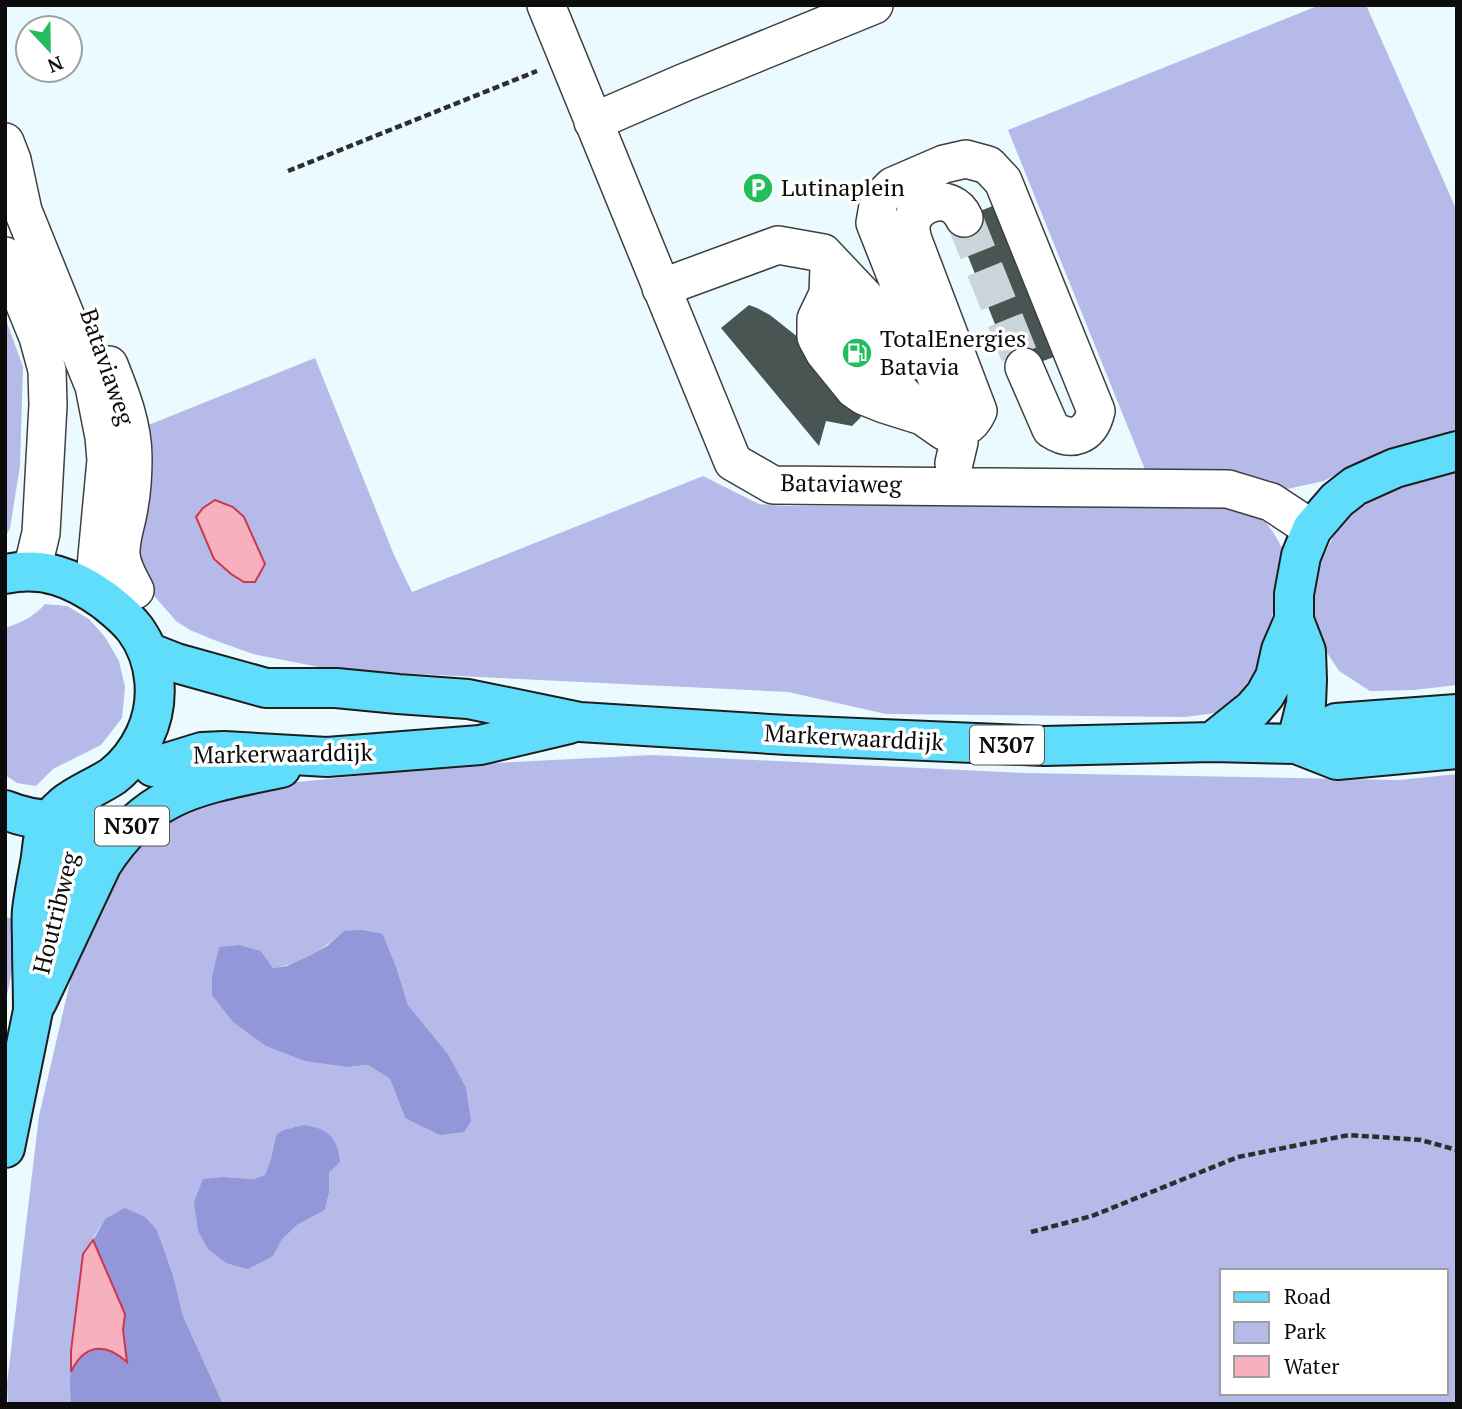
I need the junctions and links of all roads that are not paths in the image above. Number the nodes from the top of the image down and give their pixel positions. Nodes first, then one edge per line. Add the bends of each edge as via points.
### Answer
1 (546, 5) edge
2 (874, 5) edge
3 (593, 122) junction
4 (9, 151) edge
5 (964, 218) tunnel mouth
6 (823, 253) junction
7 (5, 256) edge
8 (703, 273) junction
9 (747, 278) dead end
10 (661, 288) junction
11 (1024, 367) tunnel mouth
12 (948, 445) junction
13 (1457, 451) edge
14 (1311, 529) junction
15 (11, 578) edge
16 (119, 595) junction
17 (1294, 620) junction
18 (163, 650) junction
19 (1457, 714) edge
20 (580, 722) junction
21 (1212, 742) junction
22 (1296, 744) junction
23 (1457, 748) edge
24 (327, 757) junction
25 (153, 767) junction
26 (5, 810) edge
27 (68, 818) junction
28 (33, 1011) junction
29 (5, 1148) edge

1 - 3 street, Bataviaweg
2 - 3 street
3 - 10 street, Bataviaweg
4 - 16 street, Bataviaweg via 23,211 100,413 106,460 96,568 98,582
5 - 12 street via 960,209 940,201 915,214 911,227 978,411
6 - 8 street via 778,245
6 - 12 street via 862,292 908,351
6 - 12 street via 829,267 815,314 824,352 854,389
7 - 15 street via 38,337 47,370 48,405 41,533 35,558
8 - 9 street via 721,270
8 - 10 street
10 - 12 street, Bataviaweg via 733,462 773,485
11 - 12 street via 1051,429 1069,437 1087,430 1096,411 1003,181 988,165 966,159 893,186 879,200 875,223
12 - 14 street, Bataviaweg via 1227,489 1271,502
13 - 14 main road via 1395,468 1355,486
14 - 17 main road via 1301,556
15 - 16 main road, N307 via 55,575
16 - 18 main road, N307 via 158,618
17 - 21 main road via 1265,695
17 - 22 main road via 1306,650 1307,680
18 - 20 main road, Markerwaarddijk / N307 via 336,688 468,699
18 - 25 main road, N307 via 178,694 177,710
18 - 27 main road, N307 via 153,669 152,719 137,749 115,774 61,807
19 - 22 main road, Markerwaarddijk / N307 via 1336,723
20 - 21 main road, Markerwaarddijk / N307 via 1044,746
20 - 24 main road, Markerwaarddijk / N307 via 480,745
21 - 22 main road, Markerwaarddijk / N307
22 - 23 main road, Markerwaarddijk / N307 via 1337,760
24 - 25 main road, Markerwaarddijk / N307 via 202,752
24 - 28 main road, N307 via 194,788 141,818 102,864
25 - 27 main road, N307 via 117,803
26 - 27 main road via 24,816
27 - 28 main road, Houtribweg / N307 via 77,831 53,912
28 - 29 main road, Houtribweg / N307

